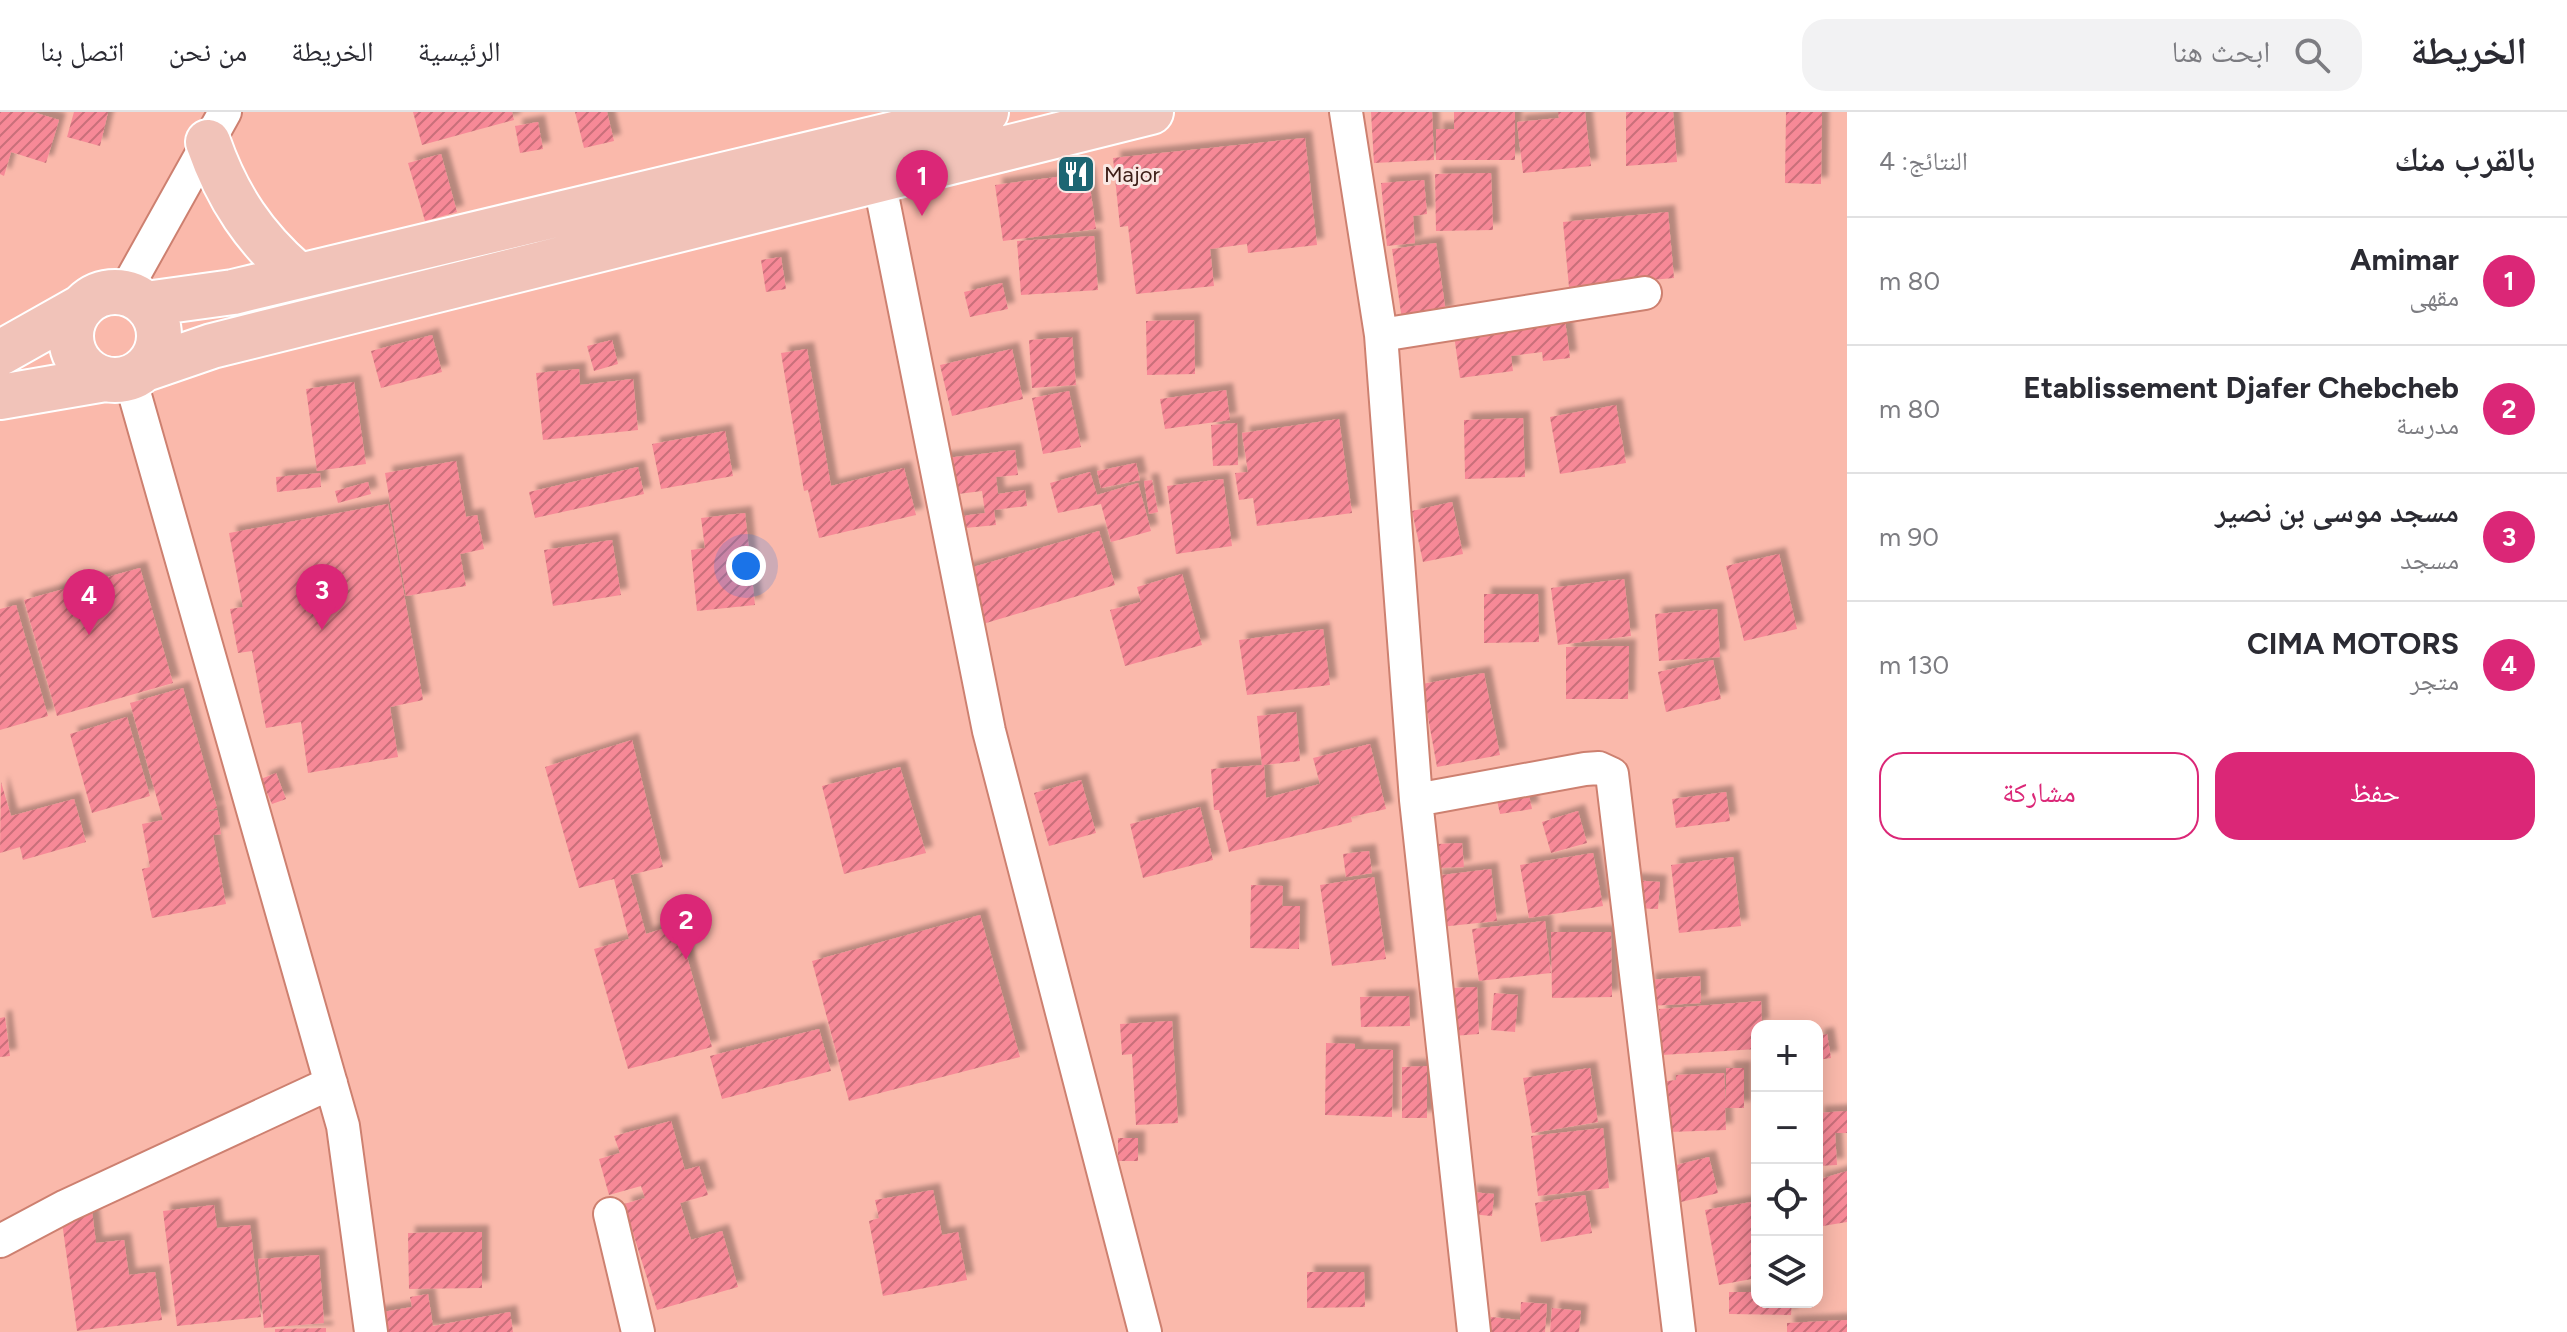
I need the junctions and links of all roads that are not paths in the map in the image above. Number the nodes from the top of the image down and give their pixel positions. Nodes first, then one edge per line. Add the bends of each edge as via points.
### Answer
1 (986, 112) edge
2 (1151, 112) edge
3 (1346, 112) edge
4 (217, 127) edge
5 (879, 180) junction
6 (299, 276) junction
7 (1645, 293) dead end
8 (135, 298) junction
9 (80, 308) junction
10 (1381, 335) junction
11 (0, 353) edge
12 (126, 375) junction
13 (0, 397) edge
14 (1416, 800) junction
15 (331, 1083) junction
16 (610, 1214) dead end
17 (0, 1241) edge
18 (371, 1332) edge
19 (638, 1332) edge
20 (1145, 1332) edge
21 (1474, 1332) edge
22 (1679, 1332) edge

1 - 6 highway
2 - 5 highway
3 - 10 street
4 - 6 highway via 223,181 243,217
4 - 8 street
5 - 12 highway via 212,346
5 - 20 street via 989,731
6 - 8 highway via 224,293
7 - 10 street
8 - 9 highway via 105,293
8 - 12 highway via 160,329 154,358
9 - 11 highway
9 - 12 highway via 73,321 73,350 91,373
10 - 14 street
12 - 13 highway
12 - 15 street
14 - 21 street
14 - 22 street via 1585,769 1612,774
15 - 17 street
15 - 18 street via 343,1126
16 - 19 street

